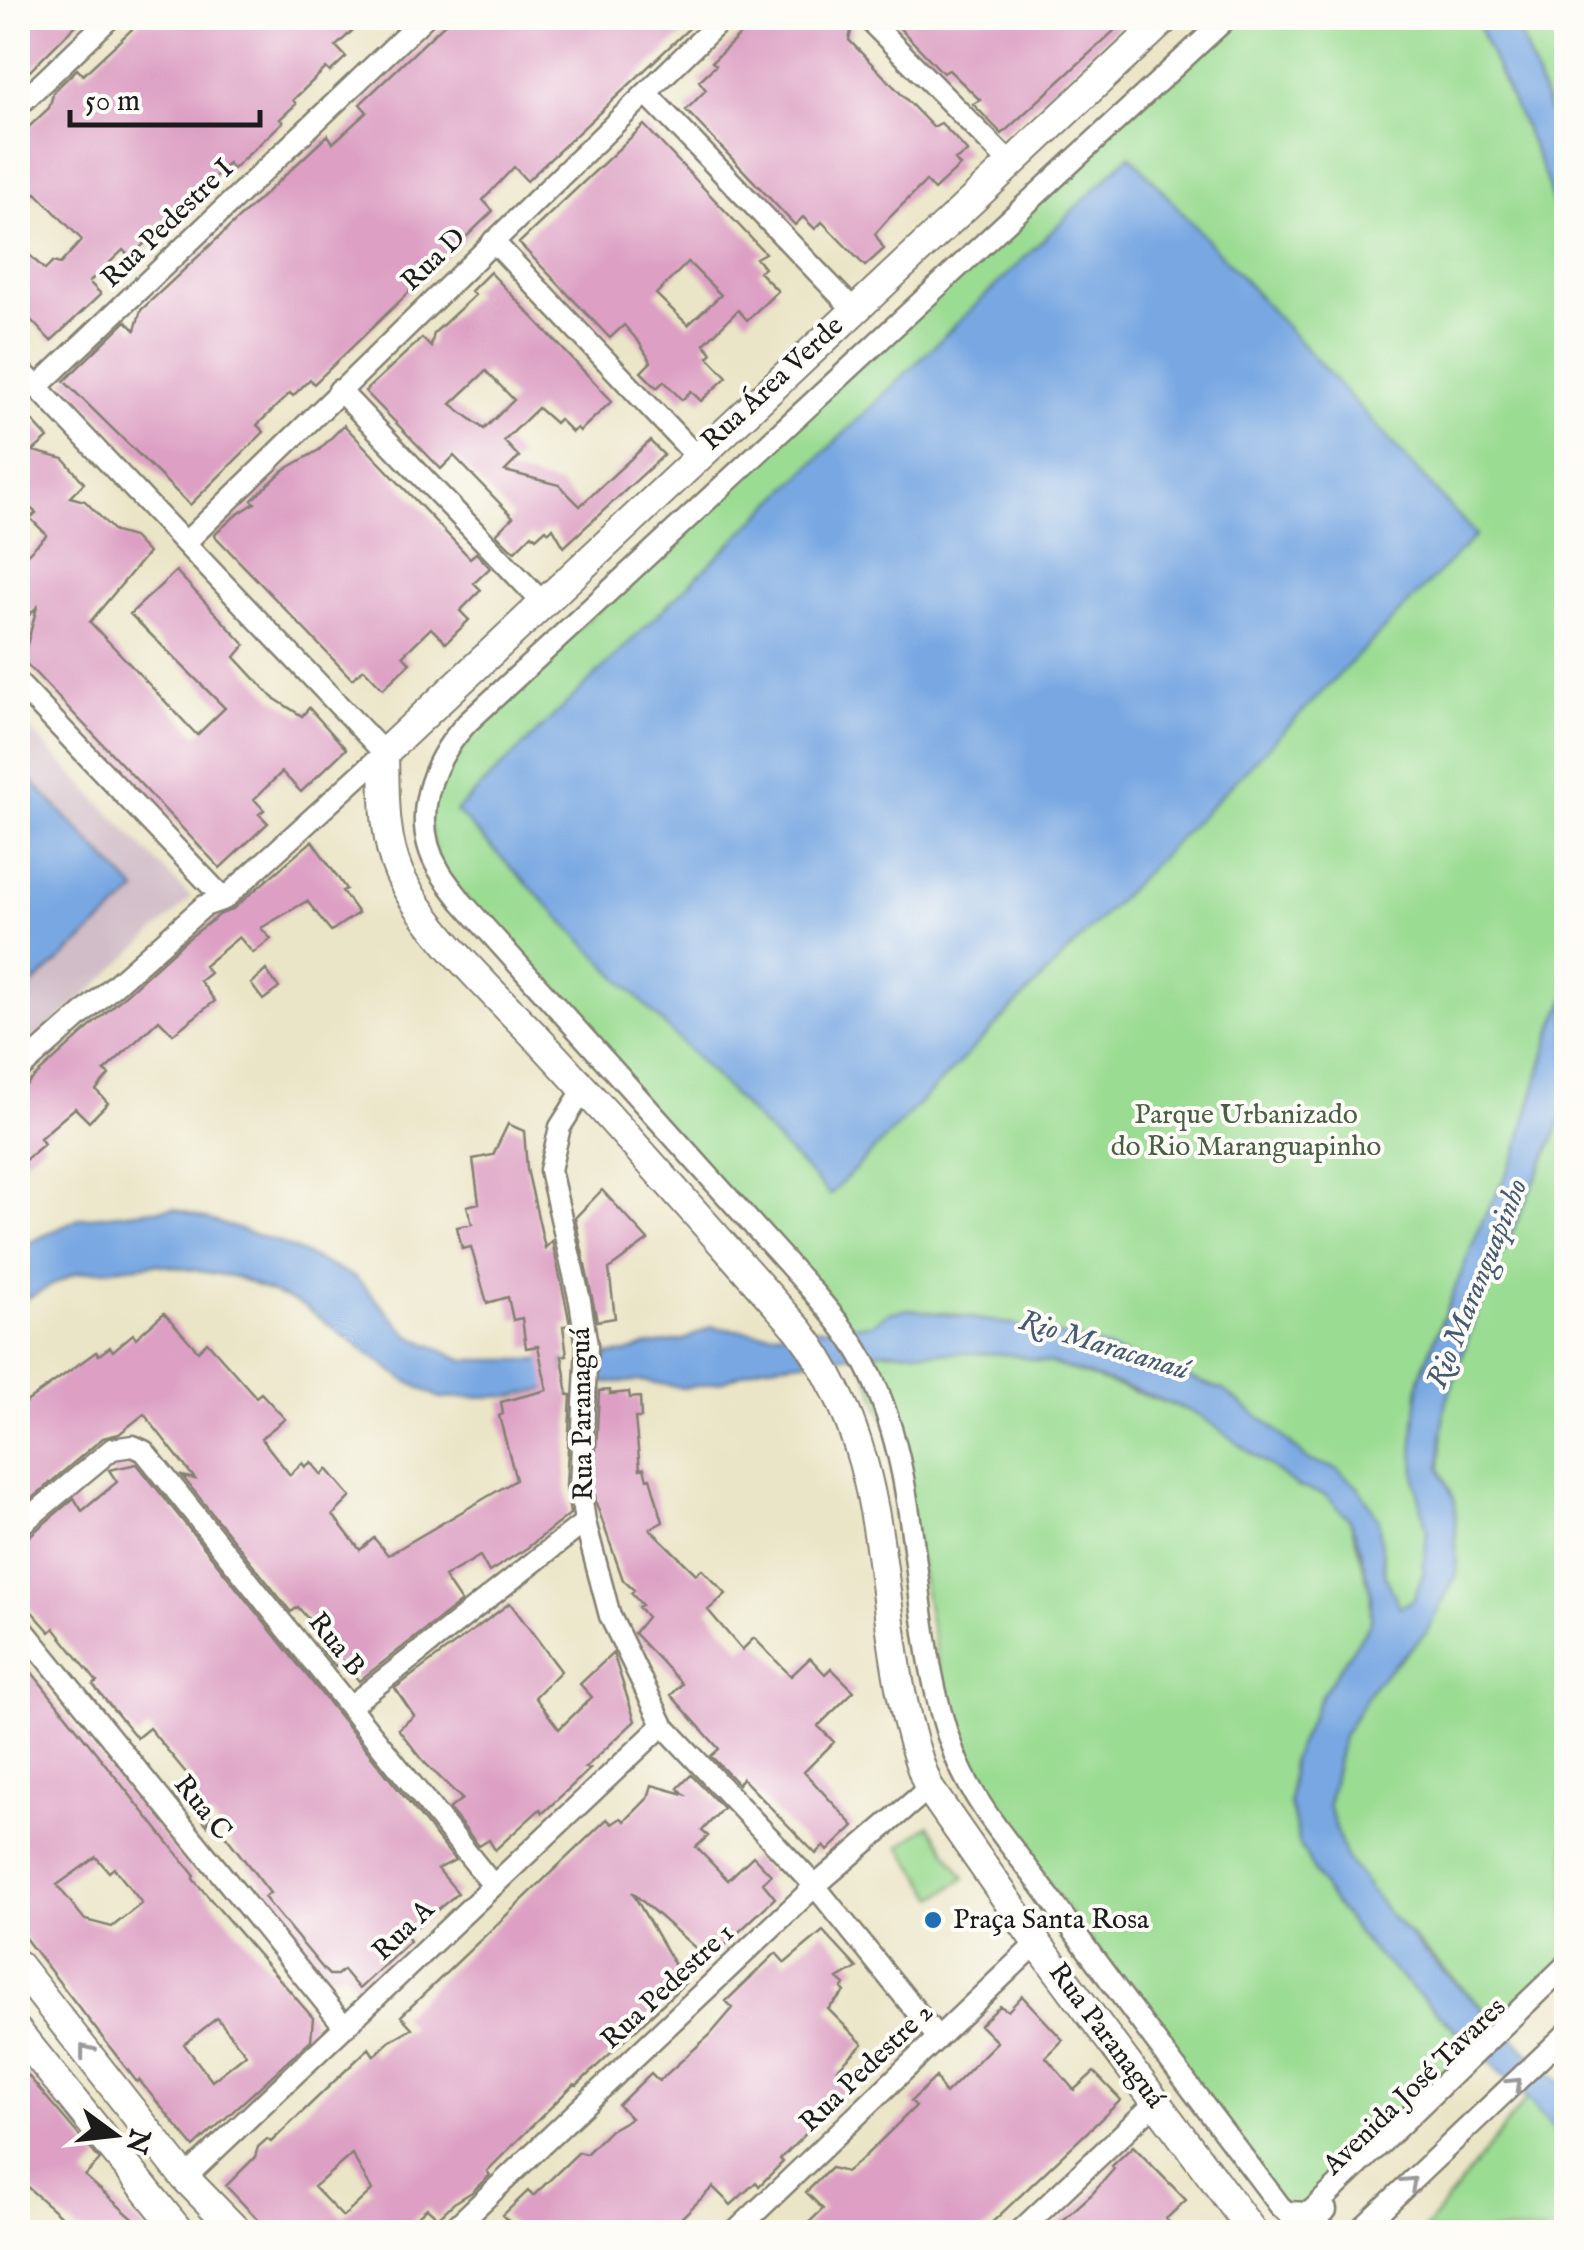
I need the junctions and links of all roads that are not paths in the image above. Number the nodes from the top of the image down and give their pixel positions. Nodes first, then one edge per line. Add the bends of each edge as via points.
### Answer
1 (110, 18) edge
2 (424, 18) edge
3 (723, 18) edge
4 (867, 18) edge
5 (1227, 18) edge
6 (1155, 22) edge
7 (646, 93) junction
8 (18, 106) edge
9 (1011, 164) junction
10 (493, 241) junction
11 (853, 309) junction
12 (18, 367) edge
13 (37, 387) junction
14 (339, 390) junction
15 (696, 456) junction
16 (185, 543) junction
17 (542, 602) junction
18 (18, 683) edge
19 (384, 753) junction
20 (224, 899) junction
21 (18, 1072) edge
22 (584, 1089) junction
23 (585, 1522) junction
24 (18, 1527) edge
25 (18, 1624) edge
26 (350, 1706) junction
27 (663, 1725) junction
28 (929, 1788) junction
29 (492, 1884) junction
30 (816, 1886) junction
31 (1037, 1943) junction
32 (18, 1965) edge
33 (1562, 1977) edge
34 (345, 2027) junction
35 (18, 2032) edge
36 (1566, 2034) edge
37 (938, 2038) junction
38 (1433, 2102) junction
39 (1156, 2103) junction
40 (185, 2178) junction
41 (156, 2206) junction
42 (180, 2232) edge
43 (238, 2232) edge
44 (450, 2232) edge
45 (735, 2232) edge
46 (1019, 2232) edge
47 (1253, 2232) edge
48 (1302, 2232) edge
49 (1358, 2232) edge

1 - 8 street
2 - 13 street, Rua Pedestre I
3 - 7 street, Rua D
4 - 9 street
5 - 38 street via 467,723 444,750 430,783 426,837 462,902 860,1353 900,1458 939,1705 954,1755 1094,1960 1280,2206 1309,2214
6 - 9 main road, Rua Área Verde
7 - 10 street, Rua D
7 - 11 street
9 - 11 main road, Rua Área Verde
10 - 14 street, Rua D
10 - 15 street
11 - 15 main road, Rua Área Verde
12 - 13 street
13 - 16 street
14 - 16 street, Rua D
14 - 17 street
15 - 17 main road, Rua Área Verde
16 - 19 street
17 - 19 main road, Rua Área Verde
18 - 20 street
19 - 20 street, Rua Área Verde
19 - 22 main road via 390,842 412,897
20 - 21 street via 204,906
22 - 23 street, Rua Paranaguá via 560,1127 550,1170 587,1346 580,1487
22 - 28 main road, Rua Paranaguá via 799,1330 849,1414 879,1527 904,1704
23 - 26 street
23 - 27 street, Rua Paranaguá via 610,1616
24 - 26 street, Rua B via 112,1450 133,1446 150,1456
25 - 34 street, Rua C
26 - 29 street, Rua B
27 - 29 street, Rua A
27 - 30 street, Rua Paranaguá
28 - 30 street, Rua Pedestre 1
28 - 31 main road, Rua Paranaguá
29 - 34 street, Rua A
30 - 37 street, Rua Paranaguá
30 - 44 street, Rua Pedestre 1
31 - 37 street, Rua Pedestre 2
31 - 39 main road, Rua Paranaguá
40 -> 32 main road
33 - 38 street, Avenida José Tavares
34 - 40 street, Rua A
35 - 41 main road
49 -> 36 street
37 - 45 street, Rua Pedestre 2
38 - 48 street, Avenida José Tavares
39 - 46 street
39 - 47 main road, Rua Paranaguá
40 - 41 main road
40 - 43 main road
41 - 42 main road

